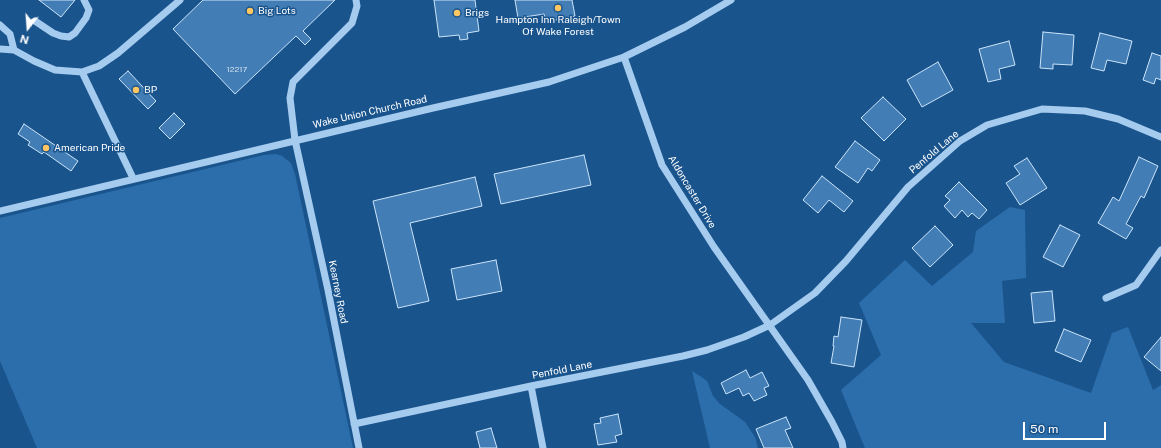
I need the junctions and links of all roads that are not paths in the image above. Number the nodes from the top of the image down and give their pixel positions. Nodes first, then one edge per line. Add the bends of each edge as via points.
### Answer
1 (84, 0) edge
2 (180, 0) edge
3 (356, 0) edge
4 (732, 0) edge
5 (36, 21) dead end
6 (0, 26) edge
7 (0, 49) edge
8 (14, 50) junction
9 (624, 57) junction
10 (82, 72) junction
11 (1161, 137) edge
12 (295, 140) junction
13 (133, 178) junction
14 (0, 210) edge
15 (1161, 250) edge
16 (1106, 298) dead end
17 (770, 325) junction
18 (531, 386) junction
19 (354, 424) junction
20 (359, 448) edge
21 (543, 448) edge
22 (844, 448) edge

1 - 5 street via 89,10 86,18 69,37 53,33
2 - 10 street via 118,53 99,66
3 - 12 street, Kearney Road via 357,6 352,23 294,82 290,98
4 - 9 street, Wake Union Church Road
6 - 8 street via 10,34
7 - 8 street
8 - 10 street via 55,70
9 - 12 street, Wake Union Church Road via 549,82
9 - 17 street, Aldoncaster Drive via 662,165 714,247
10 - 13 street
11 - 17 street, Penfold Lane via 1118,119 1085,111 1042,109 987,125 960,141 908,187 846,261 815,293
12 - 13 street, Wake Union Church Road
12 - 19 street, Kearney Road
13 - 14 street, Wake Union Church Road
15 - 16 street via 1136,285
17 - 18 street, Penfold Lane via 707,350
17 - 22 street via 808,380
18 - 19 street, Penfold Lane
18 - 21 street
19 - 20 street, Kearney Road

